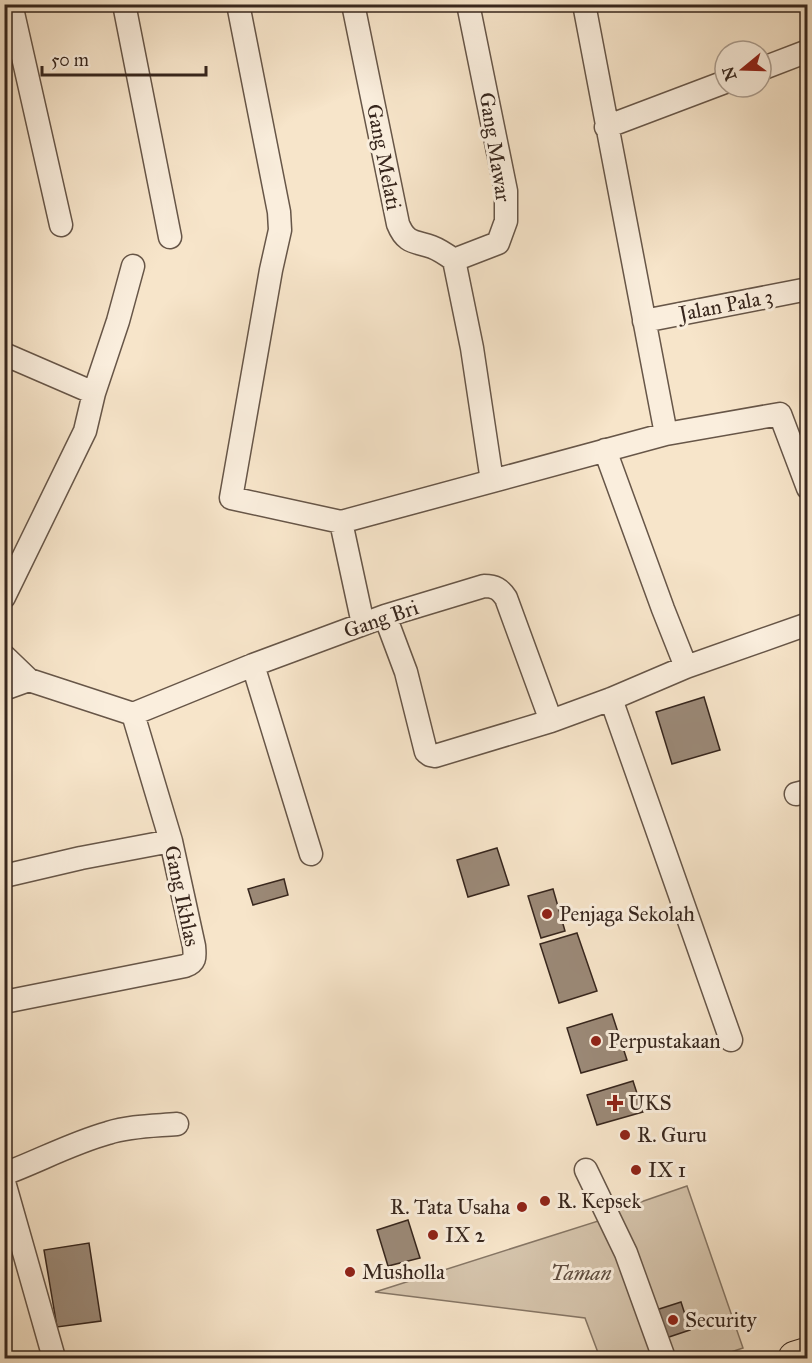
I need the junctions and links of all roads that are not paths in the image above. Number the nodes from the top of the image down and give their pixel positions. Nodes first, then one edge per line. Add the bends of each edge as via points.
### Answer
1 (11, 4) edge
2 (124, 4) edge
3 (238, 4) edge
4 (353, 4) edge
5 (468, 4) edge
6 (584, 4) edge
7 (807, 51) edge
8 (773, 64) edge
9 (713, 87) edge
10 (606, 127) junction
11 (61, 225) dead end
12 (170, 237) dead end
13 (133, 266) dead end
14 (455, 268) junction
15 (807, 289) edge
16 (644, 321) junction
17 (4, 354) edge
18 (94, 393) junction
19 (666, 434) junction
20 (605, 450) junction
21 (492, 481) junction
22 (807, 488) edge
23 (341, 522) junction
24 (4, 597) edge
25 (385, 616) junction
26 (363, 624) junction
27 (807, 624) edge
28 (4, 656) edge
29 (252, 665) junction
30 (686, 667) junction
31 (28, 680) junction
32 (4, 688) edge
33 (611, 699) junction
34 (133, 714) junction
35 (551, 720) junction
36 (171, 841) junction
37 (311, 854) dead end
38 (4, 876) edge
39 (4, 1002) edge
40 (731, 1040) dead end
41 (177, 1124) dead end
42 (586, 1170) dead end
43 (4, 1174) edge
44 (4, 1182) edge
45 (807, 1354) edge
46 (54, 1359) edge
47 (664, 1359) edge
48 (795, 1359) edge

1 - 11 street
2 - 12 street
3 - 23 street via 280,230 231,498
4 - 14 street, Gang Melati via 398,224 411,242 433,248
5 - 14 street, Gang Mawar via 506,191 506,221 498,243
6 - 10 street
7 - 8 street
9 - 10 street
10 - 16 street
13 - 18 street
14 - 21 street via 472,348
15 - 16 street, Jalan Pala 3
16 - 19 street
17 - 18 street
18 - 24 street via 81,439
19 - 20 street
19 - 22 street via 780,414
20 - 21 street
20 - 30 street
21 - 23 street
23 - 26 street
25 - 26 street, Gang Bri
25 - 35 street, Gang Bri via 494,586 506,598
25 - 35 street via 430,755
26 - 29 street, Gang Bri
27 - 30 street
28 - 31 street
29 - 34 street, Gang Bri
29 - 37 street
30 - 33 street
31 - 32 street
31 - 34 street
33 - 35 street
33 - 40 street
34 - 36 street, Gang Ikhlas
36 - 38 street
36 - 39 street, Gang Ikhlas via 194,946 192,964
41 - 43 street via 109,1132
42 - 47 street via 626,1253
44 - 46 street
45 - 48 main road

